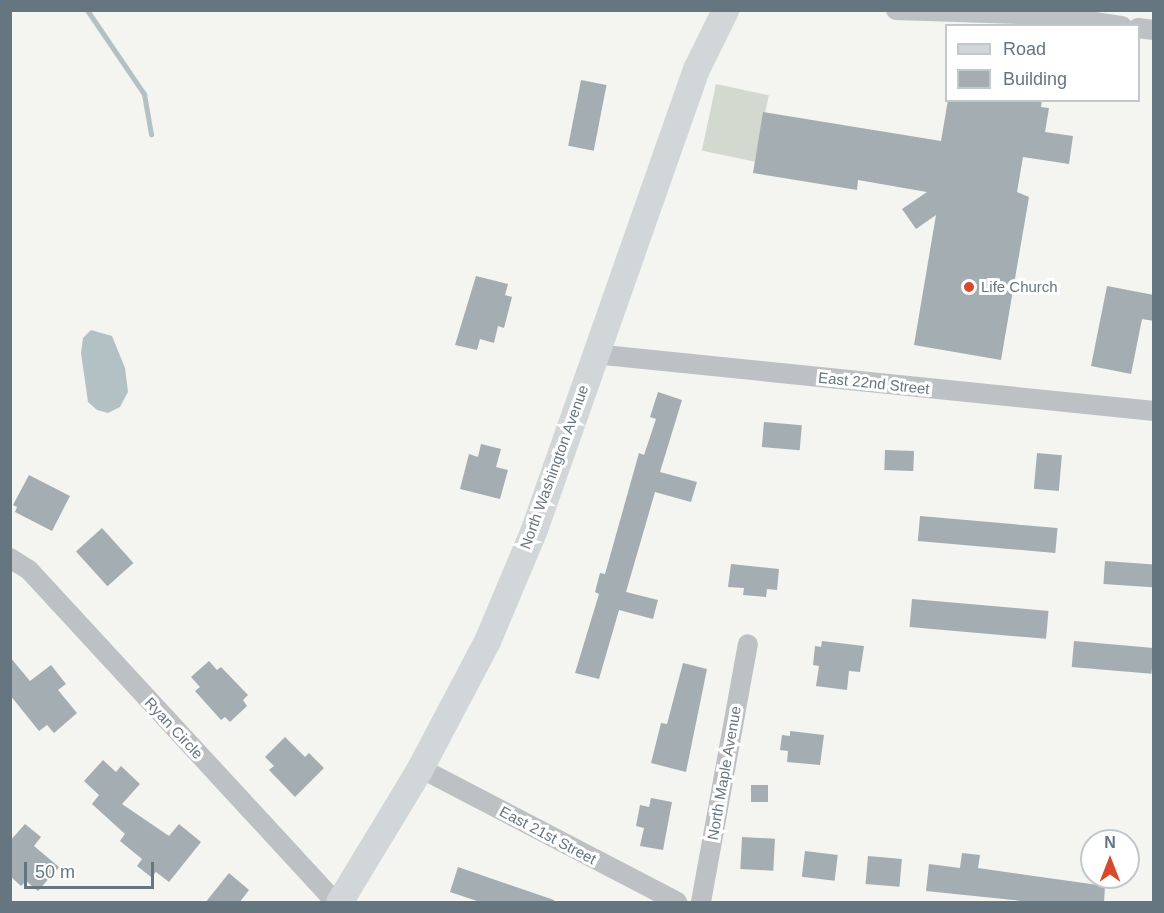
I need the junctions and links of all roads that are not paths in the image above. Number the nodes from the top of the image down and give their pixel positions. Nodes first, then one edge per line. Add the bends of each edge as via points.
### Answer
1 (725, 10) edge
2 (896, 10) edge
3 (1109, 24) edge
4 (594, 354) junction
5 (1154, 411) edge
6 (10, 558) edge
7 (748, 644) dead end
8 (420, 768) junction
9 (335, 903) edge
10 (339, 903) edge
11 (677, 903) edge
12 (701, 903) edge

1 - 4 main road, North Washington Avenue via 698,67
2 - 3 street via 1049,15
4 - 5 street, East 22nd Street
4 - 8 main road, North Washington Avenue via 534,529 487,641
6 - 9 street, Ryan Circle via 29,570
7 - 12 street, North Maple Avenue
8 - 10 main road, North Washington Avenue
8 - 11 street, East 21st Street

